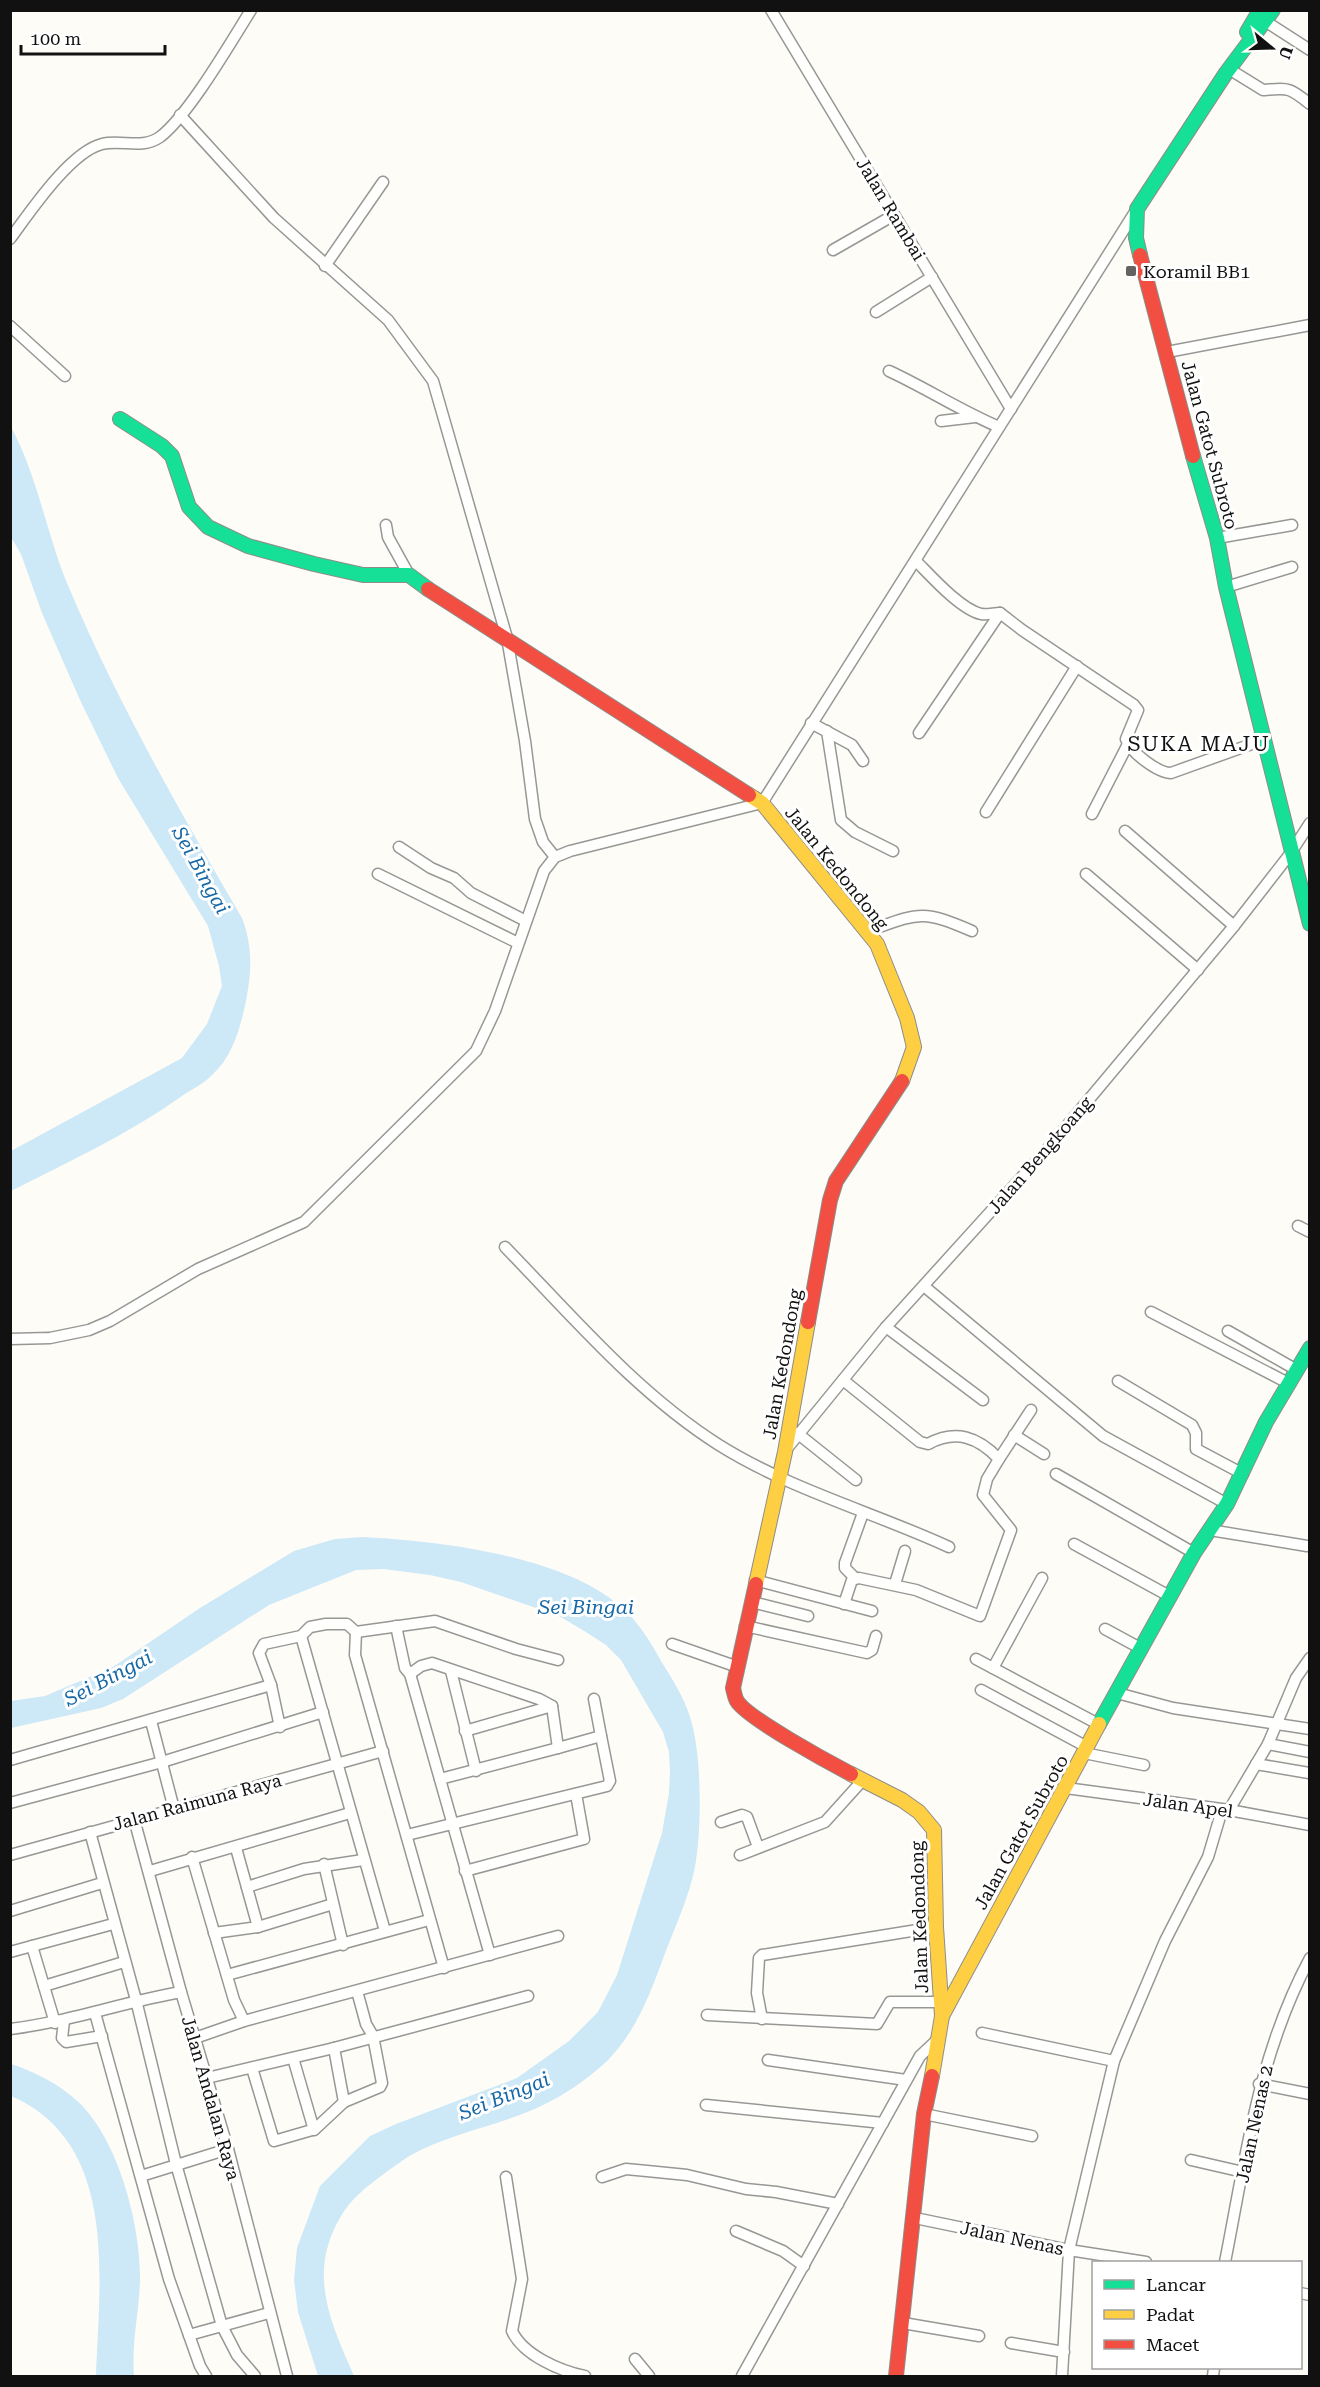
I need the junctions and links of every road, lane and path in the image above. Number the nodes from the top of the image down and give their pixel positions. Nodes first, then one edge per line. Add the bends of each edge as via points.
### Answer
1 (252, 10) edge
2 (771, 10) edge
3 (1266, 14) edge
4 (1310, 50) edge
5 (1231, 67) junction
6 (1310, 104) edge
7 (180, 116) junction
8 (383, 182) dead end
9 (1137, 209) junction
10 (894, 215) junction
11 (10, 238) edge
12 (833, 250) dead end
13 (325, 266) junction
14 (932, 277) junction
15 (876, 312) dead end
16 (1310, 325) edge
17 (10, 326) edge
18 (1167, 352) junction
19 (889, 371) dead end
20 (65, 376) dead end
21 (1011, 409) junction
22 (975, 417) junction
23 (120, 419) dead end
24 (941, 421) dead end
25 (999, 427) junction
26 (386, 525) dead end
27 (1292, 525) dead end
28 (1217, 538) junction
29 (916, 561) junction
30 (1292, 567) dead end
31 (409, 575) junction
32 (1226, 587) junction
33 (1000, 613) junction
34 (507, 638) junction
35 (1077, 666) junction
36 (811, 723) junction
37 (827, 731) junction
38 (919, 733) dead end
39 (1263, 740) junction
40 (1128, 744) junction
41 (863, 761) dead end
42 (762, 803) junction
43 (986, 813) dead end
44 (1092, 814) dead end
45 (1310, 823) edge
46 (1125, 831) dead end
47 (399, 847) dead end
48 (893, 850) dead end
49 (1290, 854) junction
50 (555, 857) junction
51 (378, 874) dead end
52 (1086, 874) dead end
53 (526, 921) junction
54 (1310, 924) edge
55 (1234, 926) junction
56 (868, 931) junction
57 (972, 931) dead end
58 (518, 943) junction
59 (1198, 970) junction
60 (1298, 1226) dead end
61 (1310, 1232) edge
62 (505, 1247) dead end
63 (925, 1287) junction
64 (1151, 1312) dead end
65 (886, 1327) junction
66 (1228, 1331) dead end
67 (10, 1339) edge
68 (1310, 1348) edge
69 (1295, 1369) junction
70 (843, 1380) junction
71 (1118, 1381) dead end
72 (1288, 1383) junction
73 (983, 1400) dead end
74 (1032, 1410) dead end
75 (797, 1433) junction
76 (1014, 1435) junction
77 (785, 1452) junction
78 (1044, 1454) dead end
79 (999, 1459) junction
80 (1056, 1474) dead end
81 (1244, 1474) junction
82 (779, 1477) junction
83 (856, 1480) dead end
84 (1227, 1504) junction
85 (863, 1513) junction
86 (1210, 1530) junction
87 (1074, 1544) dead end
88 (1307, 1546) dead end
89 (949, 1547) dead end
90 (905, 1551) dead end
91 (1194, 1553) junction
92 (855, 1578) junction
93 (1042, 1578) dead end
94 (755, 1580) junction
95 (895, 1584) junction
96 (1171, 1597) junction
97 (752, 1602) junction
98 (844, 1604) junction
99 (872, 1611) dead end
100 (808, 1616) dead end
101 (396, 1626) junction
102 (745, 1626) junction
103 (1106, 1629) dead end
104 (356, 1632) junction
105 (301, 1636) junction
106 (876, 1636) dead end
107 (672, 1644) dead end
108 (1140, 1648) junction
109 (1310, 1658) edge
110 (976, 1659) dead end
111 (558, 1660) dead end
112 (735, 1666) junction
113 (993, 1668) junction
114 (451, 1671) junction
115 (410, 1674) junction
116 (271, 1685) junction
117 (981, 1690) dead end
118 (1117, 1693) junction
119 (594, 1699) dead end
120 (552, 1706) junction
121 (323, 1712) junction
122 (151, 1721) junction
123 (1278, 1723) junction
124 (1100, 1725) junction
125 (280, 1727) junction
126 (1310, 1729) edge
127 (465, 1731) junction
128 (601, 1736) junction
129 (1268, 1744) junction
130 (558, 1748) junction
131 (1085, 1750) junction
132 (383, 1751) junction
133 (1310, 1752) edge
134 (10, 1760) edge
135 (162, 1762) junction
136 (339, 1763) junction
137 (1256, 1764) junction
138 (1144, 1765) dead end
139 (476, 1772) junction
140 (1309, 1773) edge
141 (440, 1779) junction
142 (862, 1781) junction
143 (1066, 1788) junction
144 (576, 1794) junction
145 (10, 1803) edge
146 (174, 1809) junction
147 (1225, 1810) junction
148 (350, 1813) junction
149 (134, 1819) junction
150 (721, 1822) dead end
151 (451, 1823) junction
152 (1310, 1825) edge
153 (90, 1832) junction
154 (407, 1835) junction
155 (758, 1847) junction
156 (236, 1848) junction
157 (10, 1855) edge
158 (740, 1855) dead end
159 (192, 1857) junction
160 (363, 1860) junction
161 (324, 1864) junction
162 (465, 1870) junction
163 (150, 1871) junction
164 (102, 1883) junction
165 (247, 1887) junction
166 (333, 1904) junction
167 (10, 1911) edge
168 (429, 1920) junction
169 (113, 1924) junction
170 (258, 1927) junction
171 (936, 1927) junction
172 (385, 1931) junction
173 (214, 1933) junction
174 (558, 1936) dead end
175 (343, 1945) junction
176 (32, 1946) junction
177 (10, 1952) edge
178 (490, 1955) junction
179 (1310, 1958) edge
180 (124, 1962) junction
181 (444, 1968) junction
182 (227, 1975) junction
183 (44, 1986) junction
184 (357, 1991) junction
185 (181, 1992) junction
186 (528, 1996) dead end
187 (136, 2000) junction
188 (940, 2002) junction
189 (95, 2013) junction
190 (707, 2015) dead end
191 (942, 2016) junction
192 (762, 2019) junction
193 (244, 2021) junction
194 (59, 2022) junction
195 (10, 2030) edge
196 (982, 2032) dead end
197 (102, 2036) junction
198 (374, 2036) junction
199 (195, 2038) junction
200 (936, 2041) junction
201 (334, 2048) junction
202 (293, 2058) junction
203 (768, 2060) dead end
204 (1114, 2061) junction
205 (252, 2068) junction
206 (207, 2078) junction
207 (906, 2080) junction
208 (1259, 2084) junction
209 (1310, 2094) edge
210 (344, 2103) junction
211 (706, 2105) dead end
212 (924, 2114) junction
213 (883, 2123) junction
214 (312, 2130) junction
215 (1032, 2136) dead end
216 (228, 2149) junction
217 (1191, 2160) dead end
218 (176, 2164) junction
219 (1243, 2172) junction
220 (141, 2176) junction
221 (506, 2177) dead end
222 (602, 2177) dead end
223 (838, 2204) junction
224 (915, 2218) junction
225 (736, 2231) dead end
226 (1069, 2250) junction
227 (1140, 2261) edge
228 (1225, 2261) edge
229 (804, 2266) junction
230 (268, 2313) junction
231 (903, 2323) junction
232 (222, 2326) junction
233 (189, 2335) junction
234 (979, 2336) dead end
235 (1011, 2343) dead end
236 (1064, 2352) junction
237 (635, 2359) dead end
238 (206, 2376) edge
239 (255, 2376) edge
240 (287, 2376) edge
241 (585, 2376) edge
242 (649, 2376) edge
243 (742, 2376) edge
244 (896, 2376) edge
245 (1064, 2376) edge

1 - 7 street
2 - 10 street, Jalan Rambai
3 - 4 street
3 - 5 street
5 - 6 street via 1263,90 1280,87 1294,91
5 - 9 street
7 - 11 street via 150,142 101,144 86,152 64,172
7 - 13 street via 274,218
8 - 13 street
9 - 18 street, Jalan Gatot Subroto via 1136,238
9 - 21 street
10 - 12 street
10 - 14 street, Jalan Rambai
13 - 34 street via 388,320 433,381
14 - 15 street
14 - 21 street, Jalan Rambai
16 - 18 street
17 - 20 street
18 - 28 street, Jalan Gatot Subroto
19 - 22 street
21 - 25 street
22 - 24 street
22 - 25 street
23 - 31 street via 172,456 189,507 196,517 218,532 262,551 325,566 363,574
25 - 29 street
26 - 31 street via 388,537
27 - 28 street
28 - 32 street, Jalan Gatot Subroto
29 - 33 street via 975,612
29 - 36 street
30 - 32 street
31 - 34 street, Jalan Kedondong
32 - 39 street, Jalan Gatot Subroto
33 - 35 street
33 - 38 street
34 - 42 street, Jalan Kedondong
34 - 50 street via 535,819 543,842
35 - 40 street via 1138,710 1126,739
35 - 43 street
36 - 37 street
36 - 42 street
37 - 41 street via 852,745
37 - 48 street via 841,820 855,832
39 - 40 street via 1168,773 1159,771
39 - 49 street, Jalan Gatot Subroto
40 - 44 street
42 - 50 street via 638,832
42 - 56 street, Jalan Kedondong
45 - 49 street, Jalan Bengkoang
46 - 55 street
47 - 53 street via 454,878 471,893
49 - 54 street, Jalan Gatot Subroto
49 - 55 street, Jalan Bengkoang
50 - 53 street via 544,871
51 - 58 street
52 - 59 street
53 - 58 street
55 - 59 street, Jalan Bengkoang
56 - 57 street via 915,914 943,919
56 - 77 street, Jalan Kedondong via 907,1018 914,1047 900,1086 836,1181
58 - 67 street via 485,1037 476,1051 304,1222 198,1269 99,1326 50,1338
59 - 63 street, Jalan Bengkoang
60 - 61 street
62 - 82 street via 627,1373 672,1413
63 - 65 street, Jalan Bengkoang
63 - 84 street via 1103,1436
64 - 72 street
65 - 70 street, Jalan Bengkoang
65 - 73 street
66 - 69 street
68 - 69 street, Jalan Gatot Subroto
69 - 72 street, Jalan Gatot Subroto
70 - 75 street, Jalan Bengkoang
70 - 79 street via 920,1442 928,1444 944,1436 973,1439
71 - 81 street via 1192,1425 1196,1449
72 - 81 street, Jalan Gatot Subroto
74 - 76 street
75 - 77 street, Jalan Bengkoang
75 - 83 street
76 - 78 street
76 - 79 street
77 - 82 street, Jalan Kedondong
79 - 95 street via 983,1495 1006,1521 1011,1533 980,1616
80 - 91 street
81 - 84 street, Jalan Gatot Subroto
82 - 85 street
82 - 94 street, Jalan Kedondong
84 - 86 street, Jalan Gatot Subroto
85 - 89 street
85 - 92 street via 845,1563
86 - 88 street
86 - 91 street, Jalan Gatot Subroto
87 - 96 street
90 - 95 street
91 - 96 street, Jalan Gatot Subroto
92 - 95 street
92 - 98 street
93 - 113 street
94 - 97 street, Jalan Kedondong
94 - 98 street
96 - 108 street, Jalan Gatot Subroto
97 - 100 street
97 - 102 street, Jalan Kedondong
98 - 99 street
101 - 104 street
101 - 111 street via 435,1621
101 - 115 street via 405,1668
102 - 106 street via 867,1653 872,1650
102 - 112 street, Jalan Kedondong
103 - 108 street
104 - 105 street via 347,1624 335,1623 310,1627
104 - 132 street via 355,1655
105 - 116 street via 261,1648 260,1657
105 - 121 street
107 - 112 street
108 - 118 street, Jalan Gatot Subroto
109 - 123 street via 1296,1678
110 - 113 street
112 - 142 street, Jalan Kedondong via 733,1688 737,1702
113 - 124 street
114 - 115 street via 432,1664
114 - 120 street via 525,1693
114 - 127 street
115 - 141 street
116 - 122 street
116 - 125 street
117 - 131 street
118 - 123 street via 1173,1708
118 - 124 street, Jalan Gatot Subroto
119 - 128 street
120 - 127 street
120 - 130 street
121 - 125 street
121 - 136 street
122 - 134 street
122 - 135 street
123 - 126 street
123 - 129 street
124 - 131 street, Jalan Gatot Subroto
125 - 135 street
127 - 139 street
128 - 130 street
128 - 144 street via 610,1784
129 - 133 street
129 - 137 street
130 - 139 street
131 - 138 street
131 - 143 street, Jalan Gatot Subroto
132 - 136 street, Jalan Raimuna Raya
132 - 154 street
135 - 145 street
135 - 146 street
136 - 146 street, Jalan Raimuna Raya
136 - 148 street
137 - 140 street
137 - 147 street
139 - 141 street
141 - 151 street
142 - 155 street via 825,1822
142 - 171 street, Jalan Kedondong via 902,1800 934,1830
143 - 147 street, Jalan Apel
143 - 191 street, Jalan Gatot Subroto
144 - 151 street
144 - 162 street via 584,1839
146 - 149 street, Jalan Raimuna Raya
147 - 152 street, Jalan Apel
147 - 204 street via 1208,1857 1165,1941
148 - 156 street via 261,1837
148 - 160 street
149 - 153 street, Jalan Raimuna Raya
149 - 163 street, Jalan Andalan Raya
150 - 155 street via 745,1815
151 - 154 street
151 - 162 street
153 - 157 street, Jalan Raimuna Raya
153 - 164 street
154 - 168 street
155 - 158 street
156 - 159 street
156 - 165 street
159 - 163 street
159 - 173 street
160 - 161 street
160 - 172 street
161 - 165 street
161 - 166 street
162 - 178 street
163 - 185 street, Jalan Andalan Raya
164 - 167 street
164 - 169 street
165 - 170 street
166 - 170 street
166 - 175 street
168 - 172 street
168 - 181 street
169 - 176 street
169 - 180 street
170 - 173 street
171 - 188 street, Jalan Kedondong
171 - 192 street via 762,1955 757,1993
172 - 175 street
173 - 182 street
174 - 178 street
175 - 182 street
176 - 177 street
176 - 183 street
178 - 181 street
179 - 208 street, Jalan Nenas 2 via 1275,2035
180 - 183 street
180 - 187 street
181 - 184 street
182 - 193 street
183 - 194 street
184 - 193 street
184 - 198 street via 366,2024
185 - 187 street
185 - 199 street, Jalan Andalan Raya
186 - 198 street
187 - 189 street
187 - 218 street
188 - 191 street, Jalan Kedondong
188 - 192 street via 890,2002 876,2024
189 - 194 street
189 - 197 street
190 - 192 street
191 - 200 street, Jalan Gatot Subroto
193 - 199 street
194 - 195 street
194 - 197 street via 66,2042
196 - 204 street
197 - 220 street
198 - 201 street
198 - 210 street via 382,2083
199 - 206 street, Jalan Andalan Raya
200 - 207 street via 920,2055
200 - 212 street, Jalan Gatot Subroto
201 - 202 street
201 - 210 street
202 - 205 street
202 - 214 street
203 - 207 street
204 - 226 street
205 - 206 street
205 - 214 street via 274,2141
206 - 216 street, Jalan Andalan Raya
207 - 213 street
208 - 209 street
208 - 219 street, Jalan Nenas 2
210 - 214 street
211 - 213 street
212 - 215 street
212 - 224 street, Jalan Gatot Subroto
213 - 223 street
216 - 218 street
216 - 230 street, Jalan Andalan Raya
217 - 219 street
218 - 220 street
218 - 232 street
219 - 228 street, Jalan Nenas 2
220 - 233 street
221 - 241 street via 522,2279 512,2331 520,2344 549,2363
222 - 223 street via 626,2169 687,2175
223 - 229 street
224 - 226 street, Jalan Nenas
224 - 231 street, Jalan Gatot Subroto
225 - 229 street via 783,2251
226 - 227 street, Jalan Nenas
226 - 236 street
229 - 243 street
230 - 232 street
230 - 240 street, Jalan Andalan Raya
231 - 234 street
231 - 244 street, Jalan Gatot Subroto
232 - 233 street
232 - 239 street via 237,2355
233 - 238 street
235 - 236 street
236 - 245 street
237 - 242 street

